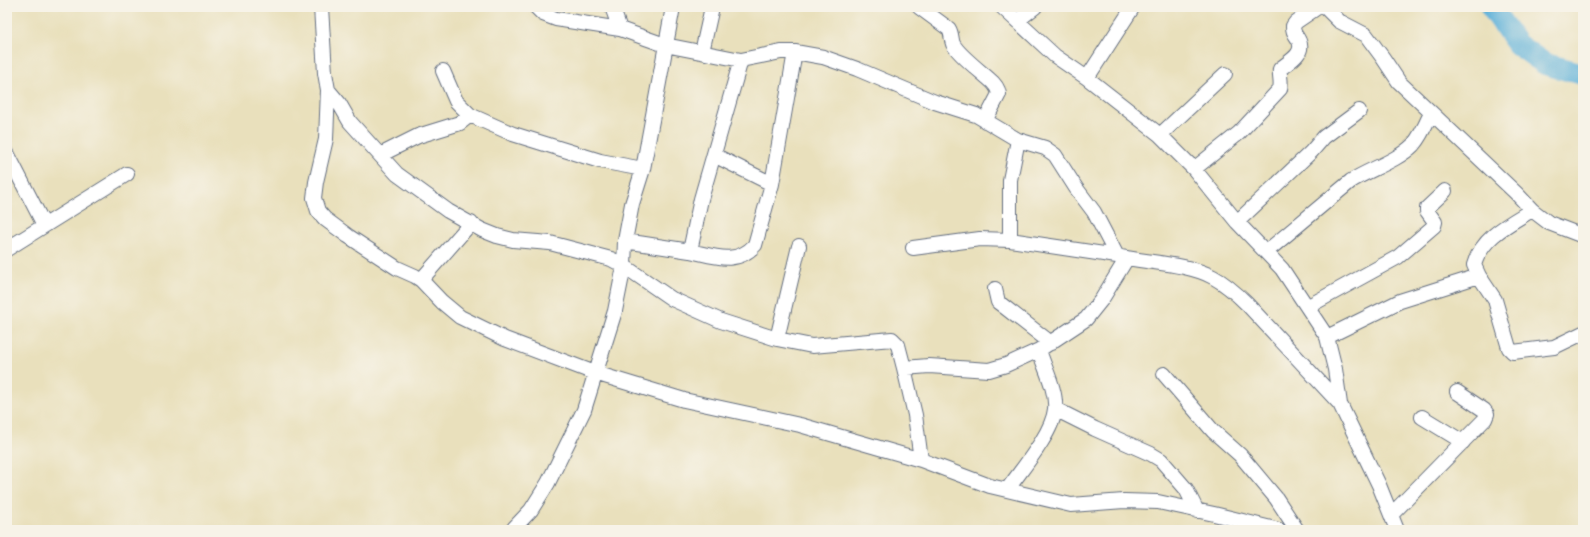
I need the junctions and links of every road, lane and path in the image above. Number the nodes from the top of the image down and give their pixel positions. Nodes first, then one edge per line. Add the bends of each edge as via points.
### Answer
1 (321, 7) edge
2 (536, 7) edge
3 (612, 7) edge
4 (673, 7) edge
5 (712, 7) edge
6 (919, 7) edge
7 (1002, 7) edge
8 (1035, 7) edge
9 (1133, 7) edge
10 (1318, 7) edge
11 (1325, 7) edge
12 (1017, 21) junction
13 (620, 29) junction
14 (666, 45) junction
15 (702, 52) junction
16 (795, 52) junction
17 (741, 60) junction
18 (443, 71) dead end
19 (1225, 74) dead end
20 (1087, 78) junction
21 (328, 90) junction
22 (1359, 111) dead end
23 (1431, 113) junction
24 (470, 115) junction
25 (985, 121) junction
26 (1160, 134) junction
27 (1018, 140) junction
28 (7, 153) edge
29 (380, 154) junction
30 (714, 155) junction
31 (643, 169) junction
32 (1194, 169) junction
33 (127, 174) dead end
34 (772, 184) junction
35 (1445, 191) dead end
36 (1532, 210) junction
37 (1237, 222) junction
38 (471, 223) junction
39 (44, 226) junction
40 (1583, 236) edge
41 (1010, 240) junction
42 (626, 241) junction
43 (800, 246) dead end
44 (7, 248) edge
45 (913, 248) dead end
46 (690, 251) junction
47 (1266, 252) junction
48 (1122, 257) junction
49 (624, 266) junction
50 (1479, 276) junction
51 (421, 280) junction
52 (995, 289) dead end
53 (1307, 307) junction
54 (1583, 333) edge
55 (1326, 337) junction
56 (777, 339) junction
57 (1045, 347) junction
58 (904, 368) junction
59 (595, 373) junction
60 (1164, 374) dead end
61 (1457, 392) dead end
62 (1340, 404) junction
63 (1055, 409) junction
64 (1422, 417) dead end
65 (1463, 442) junction
66 (921, 460) junction
67 (1007, 490) junction
68 (1197, 511) junction
69 (1391, 515) junction
70 (514, 528) dead end
71 (1279, 530) edge
72 (1297, 530) edge
73 (1398, 530) edge

1 - 21 street
2 - 13 street via 543,14 556,19
3 - 13 street
4 - 14 street
5 - 15 street
6 - 25 street via 949,29 953,43 998,89 999,94
7 - 12 street
8 - 12 street
9 - 20 street
10 - 32 street via 1293,26 1293,33 1300,42 1300,51 1280,69 1280,89 1239,133
11 - 23 street via 1339,21 1366,35 1399,82
12 - 20 street via 1055,56
13 - 14 street
14 - 15 street
14 - 31 street
15 - 17 street
16 - 17 street via 781,52
16 - 25 street via 857,69 936,102 976,115
16 - 34 street
17 - 30 street
18 - 24 street via 456,101
19 - 26 street
20 - 26 street
21 - 29 street via 350,122
21 - 51 street via 326,139 314,198 318,211 348,236 397,268
22 - 37 street via 1324,137
23 - 36 street
23 - 47 street via 1421,135 1412,146 1388,162 1351,180
24 - 29 street via 460,123 418,136
24 - 31 street via 513,134 551,146 600,161
25 - 27 street
26 - 32 street
27 - 41 street via 1010,180
27 - 48 street via 1045,148 1055,155
28 - 39 street
29 - 38 street via 397,174 448,211
30 - 34 street
30 - 46 street
31 - 42 street via 632,204
32 - 37 street
33 - 39 street
34 - 46 street via 755,245 749,251 729,258
35 - 53 street via 1427,208 1436,222 1434,226 1398,257
36 - 40 street via 1549,223
36 - 50 street via 1484,243 1474,265
37 - 47 street
38 - 49 street via 497,236 550,243 611,259
38 - 51 street
39 - 44 street
41 - 45 street via 980,239
41 - 48 street
42 - 46 street
42 - 49 street
43 - 56 street
47 - 53 street via 1282,269
48 - 57 street via 1102,299 1086,319
48 - 62 street via 1194,270 1214,277 1233,290
49 - 56 street via 672,299 721,321
49 - 59 street via 615,311
50 - 54 street via 1495,300 1509,348 1513,352 1554,347
50 - 55 street via 1400,301
51 - 59 street via 442,302 474,325
52 - 57 street via 998,302
53 - 55 street
55 - 62 street via 1335,369
56 - 58 street via 812,346 892,339 898,345
57 - 58 street via 988,370 929,366
57 - 63 street
58 - 66 street via 915,415
59 - 66 street via 684,400 800,424
59 - 70 street via 584,410 548,483 531,510
60 - 72 street via 1213,431 1240,455 1276,498
61 - 65 street via 1487,414
62 - 69 street
63 - 67 street via 1052,424 1046,435
63 - 68 street via 1161,460 1186,489
64 - 65 street
65 - 69 street
66 - 67 street
67 - 68 street via 1071,505 1124,501 1158,502
68 - 71 street
69 - 73 street

